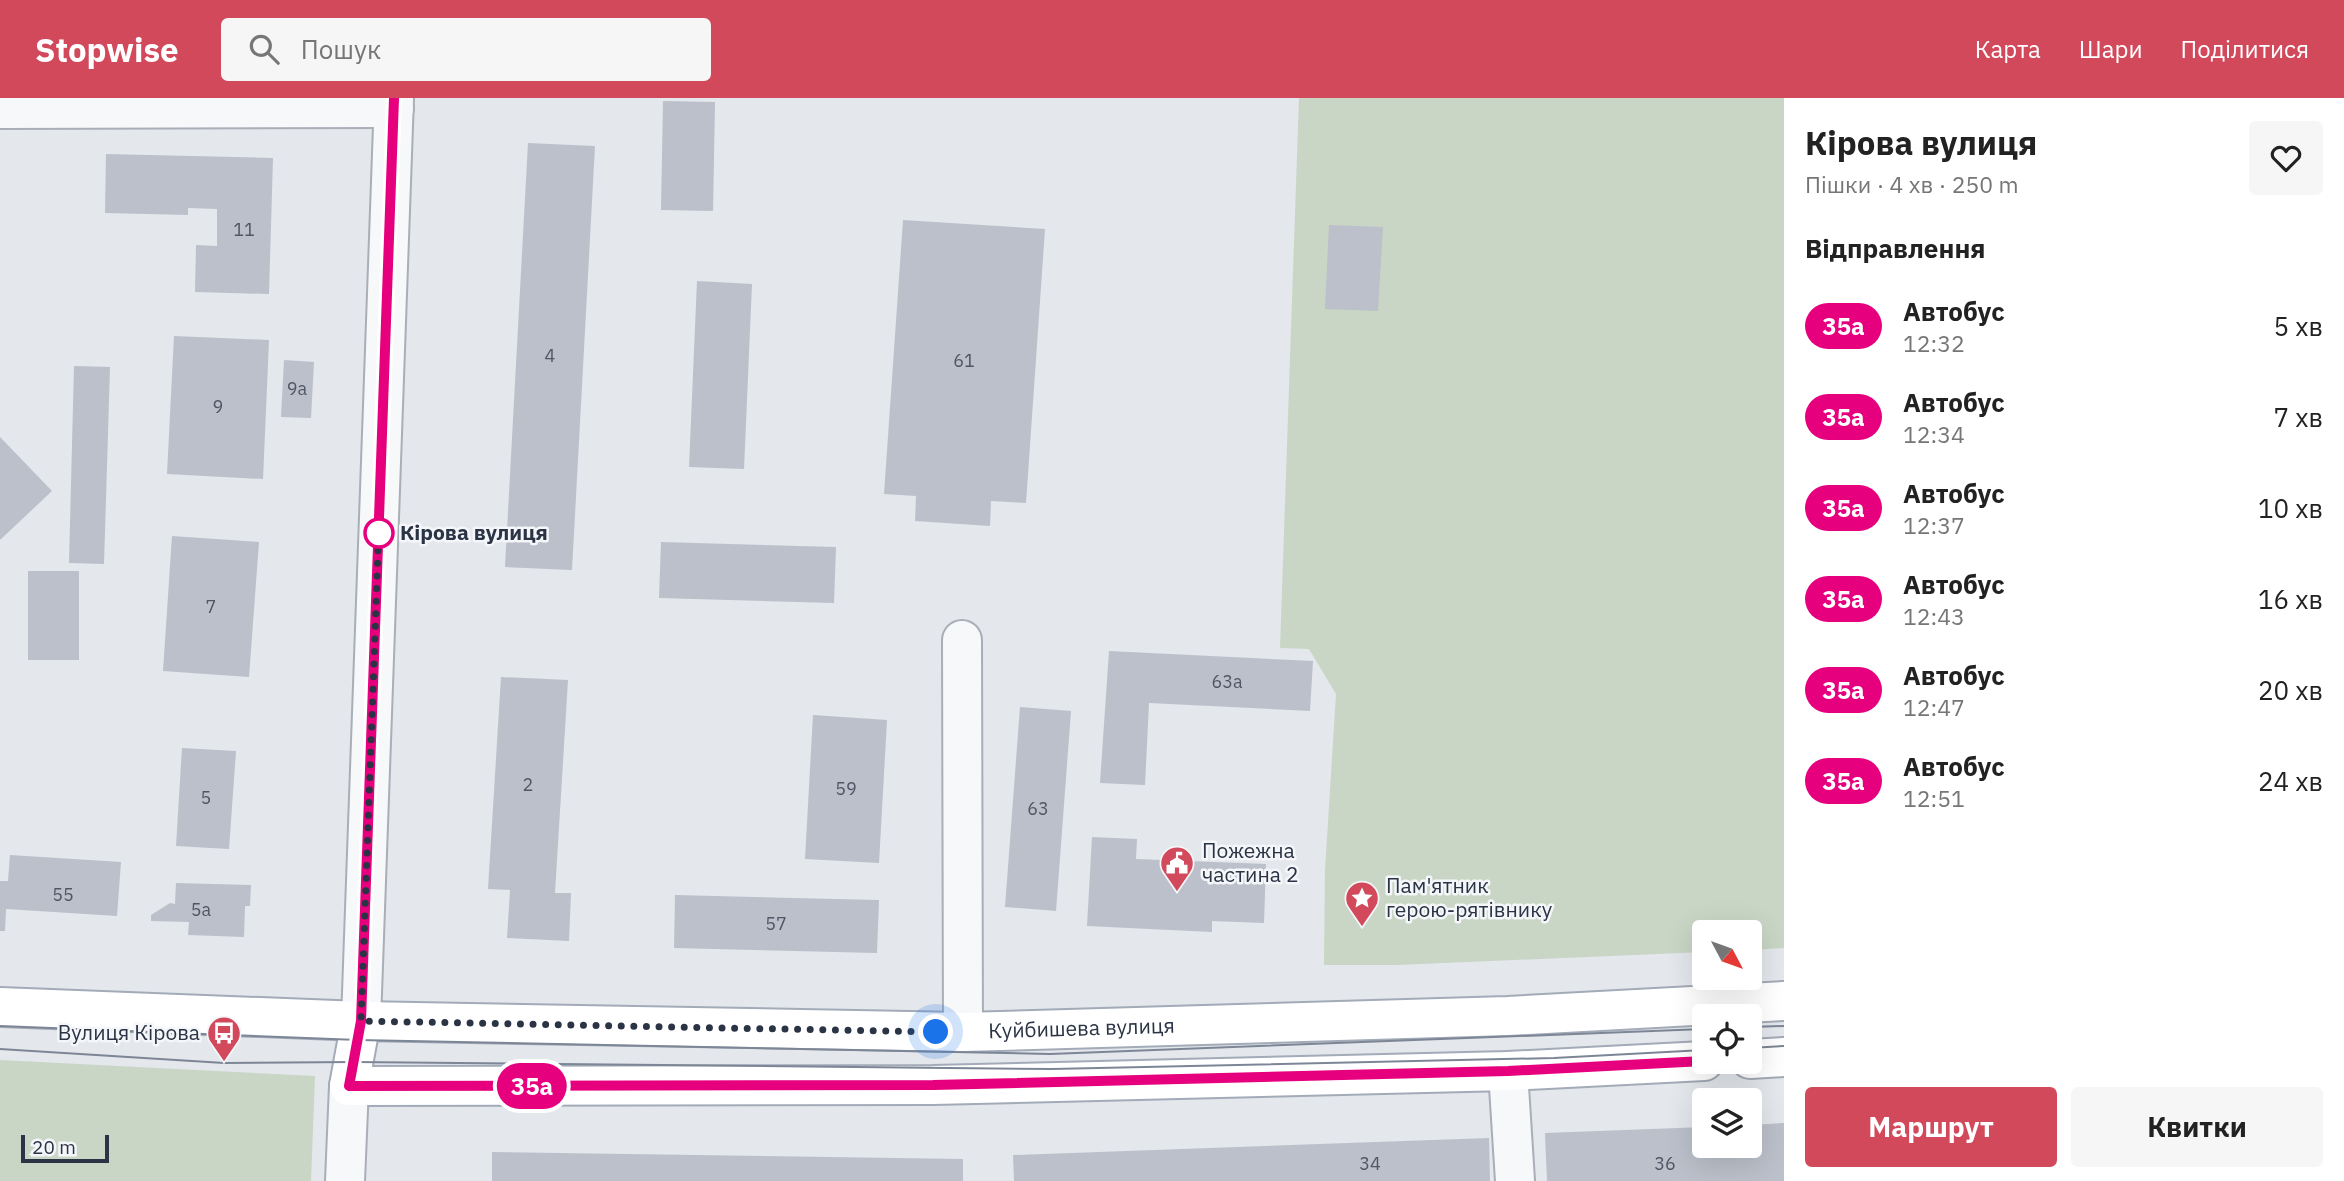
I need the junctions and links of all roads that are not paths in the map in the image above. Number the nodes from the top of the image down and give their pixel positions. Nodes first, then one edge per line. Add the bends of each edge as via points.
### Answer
1 (394, 103) edge
2 (12, 105) edge
3 (962, 640) dead end
4 (1784, 1001) edge
5 (0, 1007) edge
6 (361, 1021) junction
7 (963, 1032) junction
8 (1784, 1057) edge
9 (1762, 1058) edge
10 (1692, 1062) edge
11 (1508, 1071) junction
12 (349, 1086) junction
13 (345, 1181) edge
14 (1515, 1181) edge

1 - 2 street
1 - 6 street
3 - 7 street
4 - 7 main road, Куйбишева вулиця via 1508,1016
5 - 6 main road, Куйбишева вулиця
6 - 7 main road, Куйбишева вулиця
6 - 12 main road
8 - 9 main road
10 - 11 main road
11 - 12 main road via 933,1085
11 - 14 street
12 - 13 street

